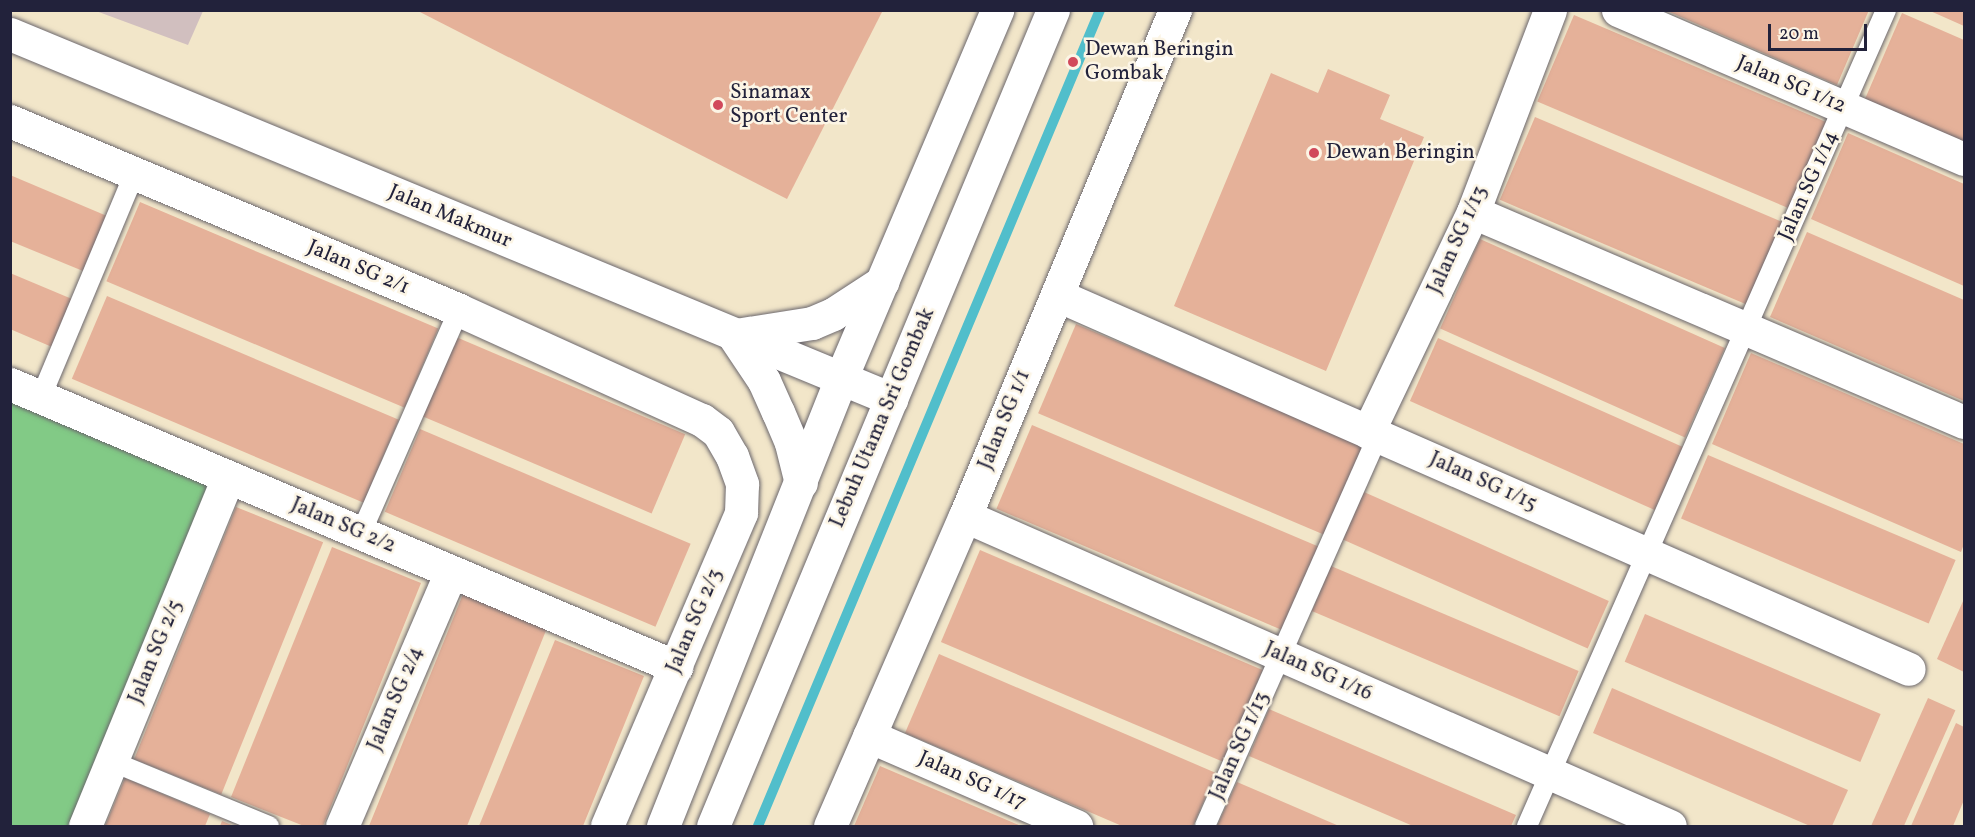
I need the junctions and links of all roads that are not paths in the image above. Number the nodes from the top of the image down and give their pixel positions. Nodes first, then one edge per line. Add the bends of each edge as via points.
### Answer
1 (997, 10) edge
2 (1053, 10) edge
3 (1175, 10) edge
4 (1550, 10) edge
5 (1618, 10) edge
6 (1886, 10) edge
7 (10, 34) edge
8 (1843, 108) junction
9 (10, 121) edge
10 (1965, 159) edge
11 (134, 175) junction
12 (1473, 212) junction
13 (882, 282) junction
14 (1057, 295) junction
15 (459, 310) junction
16 (1746, 328) junction
17 (734, 336) junction
18 (841, 378) junction
19 (10, 384) edge
20 (42, 397) junction
21 (891, 399) junction
22 (702, 420) joint
23 (1965, 422) edge
24 (1373, 434) junction
25 (228, 477) junction
26 (801, 483) junction
27 (965, 516) junction
28 (361, 533) junction
29 (1647, 554) junction
30 (451, 572) junction
31 (1281, 655) junction
32 (676, 668) junction
33 (1909, 669) dead end
34 (869, 736) junction
35 (111, 761) junction
36 (1550, 774) junction
37 (85, 826) edge
38 (269, 826) edge
39 (342, 826) edge
40 (607, 826) edge
41 (663, 826) edge
42 (712, 826) edge
43 (830, 826) edge
44 (1076, 826) edge
45 (1205, 826) edge
46 (1527, 826) edge
47 (1670, 826) edge

1 - 13 street
2 - 21 street, Lebuh Utama Sri Gombak
3 - 14 street, Jalan SG 1/1
4 - 12 street, Jalan SG 1/13
5 - 8 street, Jalan SG 1/12
6 - 8 lane, Jalan SG 1/14
7 - 17 street, Jalan Makmur
8 - 10 street, Jalan SG 1/12
8 - 16 lane, Jalan SG 1/14
9 - 11 street, Jalan SG 2/1
11 - 15 street, Jalan SG 2/1
11 - 20 lane
12 - 16 street
12 - 24 street, Jalan SG 1/13
13 - 17 street via 812,323
13 - 18 street
14 - 24 street, Jalan SG 1/15
14 - 27 street, Jalan SG 1/1
15 - 22 street, Jalan SG 2/1
15 - 28 lane
16 - 23 street
16 - 29 lane, Jalan SG 1/14
17 - 18 street, Jalan Makmur
17 - 26 street via 764,381 791,443
18 - 21 street, Jalan Makmur
18 - 26 street
19 - 20 street, Jalan SG 2/2
20 - 25 street, Jalan SG 2/2
21 - 42 street, Lebuh Utama Sri Gombak
22 - 32 street, Jalan SG 2/3 via 718,432 732,456 742,484 741,513
24 - 29 street, Jalan SG 1/15
24 - 31 lane, Jalan SG 1/13
25 - 28 street, Jalan SG 2/2
25 - 35 street, Jalan SG 2/5
26 - 41 street
27 - 31 street, Jalan SG 1/16
27 - 34 street, Jalan SG 1/1
28 - 30 street, Jalan SG 2/2
29 - 33 street, Jalan SG 1/15
29 - 36 lane, Jalan SG 1/14
30 - 32 street, Jalan SG 2/2
30 - 39 street, Jalan SG 2/4
31 - 36 street, Jalan SG 1/16
31 - 45 lane, Jalan SG 1/13
32 - 40 street, Jalan SG 2/3
34 - 43 street, Jalan SG 1/1
34 - 44 street, Jalan SG 1/17
35 - 37 street, Jalan SG 2/5
35 - 38 lane
36 - 46 lane, Jalan SG 1/14
36 - 47 street, Jalan SG 1/16

